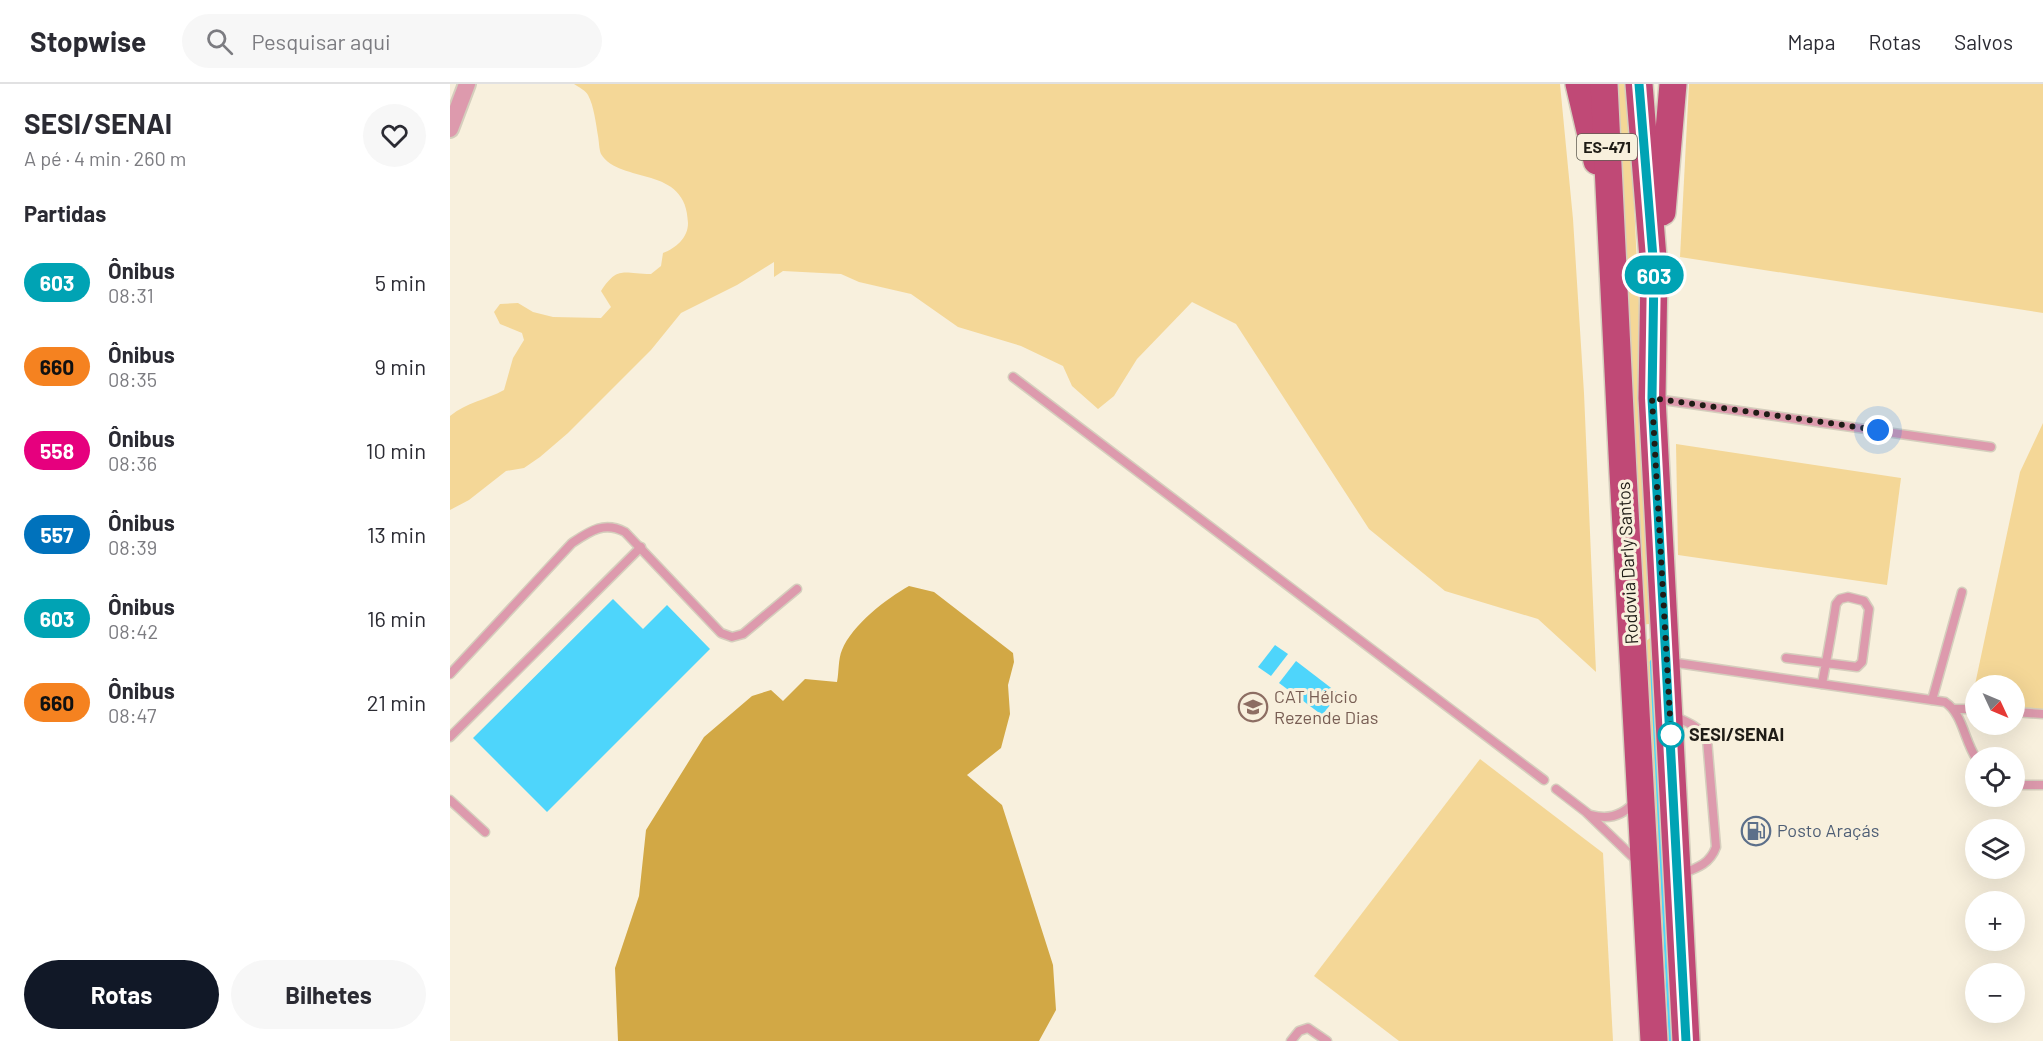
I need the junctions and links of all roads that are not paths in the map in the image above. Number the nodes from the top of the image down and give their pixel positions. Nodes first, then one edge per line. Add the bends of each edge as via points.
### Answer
1 (467, 84) edge
2 (1579, 84) edge
3 (1605, 84) edge
4 (1639, 84) edge
5 (1673, 84) edge
6 (450, 129) edge
7 (1610, 211) junction
8 (1654, 270) junction
9 (1012, 377) dead end
10 (1652, 398) junction
11 (1991, 447) dead end
12 (641, 547) junction
13 (797, 589) dead end
14 (1962, 592) dead end
15 (1649, 632) junction
16 (1786, 658) dead end
17 (1667, 661) junction
18 (1826, 664) junction
19 (450, 674) edge
20 (1822, 684) junction
21 (1935, 700) junction
22 (1954, 709) junction
23 (1965, 709) edge
24 (2025, 713) edge
25 (1670, 714) junction
26 (2043, 714) edge
27 (450, 737) edge
28 (1970, 747) edge
29 (1544, 780) dead end
30 (2025, 785) edge
31 (2043, 785) edge
32 (1640, 787) junction
33 (1556, 789) dead end
34 (450, 800) edge
35 (1586, 812) junction
36 (485, 832) dead end
37 (1644, 867) junction
38 (1677, 875) junction
39 (1292, 1041) edge
40 (1327, 1041) edge
41 (1654, 1041) edge
42 (1686, 1041) edge

1 - 6 street
2 - 7 main road
3 - 7 main road, Rodovia Darly Santos / ES-471
4 - 8 main road, Rodovia Darly Santos / ES-471
5 - 8 main road via 1665,198
7 - 15 main road, Rodovia Darly Santos / ES-471
8 - 10 main road, Rodovia Darly Santos / ES-471
9 - 29 lane
10 - 11 lane
10 - 15 main road, Rodovia Darly Santos / ES-471
12 - 13 lane via 721,633 732,637 743,634
12 - 19 lane via 615,526 590,532 572,543
12 - 27 lane
14 - 21 lane
15 - 17 main road, Rodovia Darly Santos / ES-471
15 - 32 main road, Rodovia Darly Santos / ES-471
16 - 18 lane
17 - 20 lane
17 - 25 main road, Rodovia Darly Santos / ES-471
18 - 18 lane via 1857,667 1862,662 1869,609 1864,601 1848,597 1836,604
18 - 20 lane
20 - 21 lane
21 - 22 lane
22 - 23 lane
22 - 28 lane
24 - 26 lane
25 - 38 main road, Rodovia Darly Santos / ES-471
25 - 38 lane via 1693,724 1707,739 1716,847 1709,861
30 - 31 lane
32 - 35 lane via 1625,812 1601,817
32 - 37 main road, Rodovia Darly Santos / ES-471
33 - 35 lane
34 - 36 lane
35 - 37 lane
37 - 41 main road, Rodovia Darly Santos / ES-471
38 - 42 main road, Rodovia Darly Santos / ES-471
39 - 40 lane via 1299,1031 1308,1028

